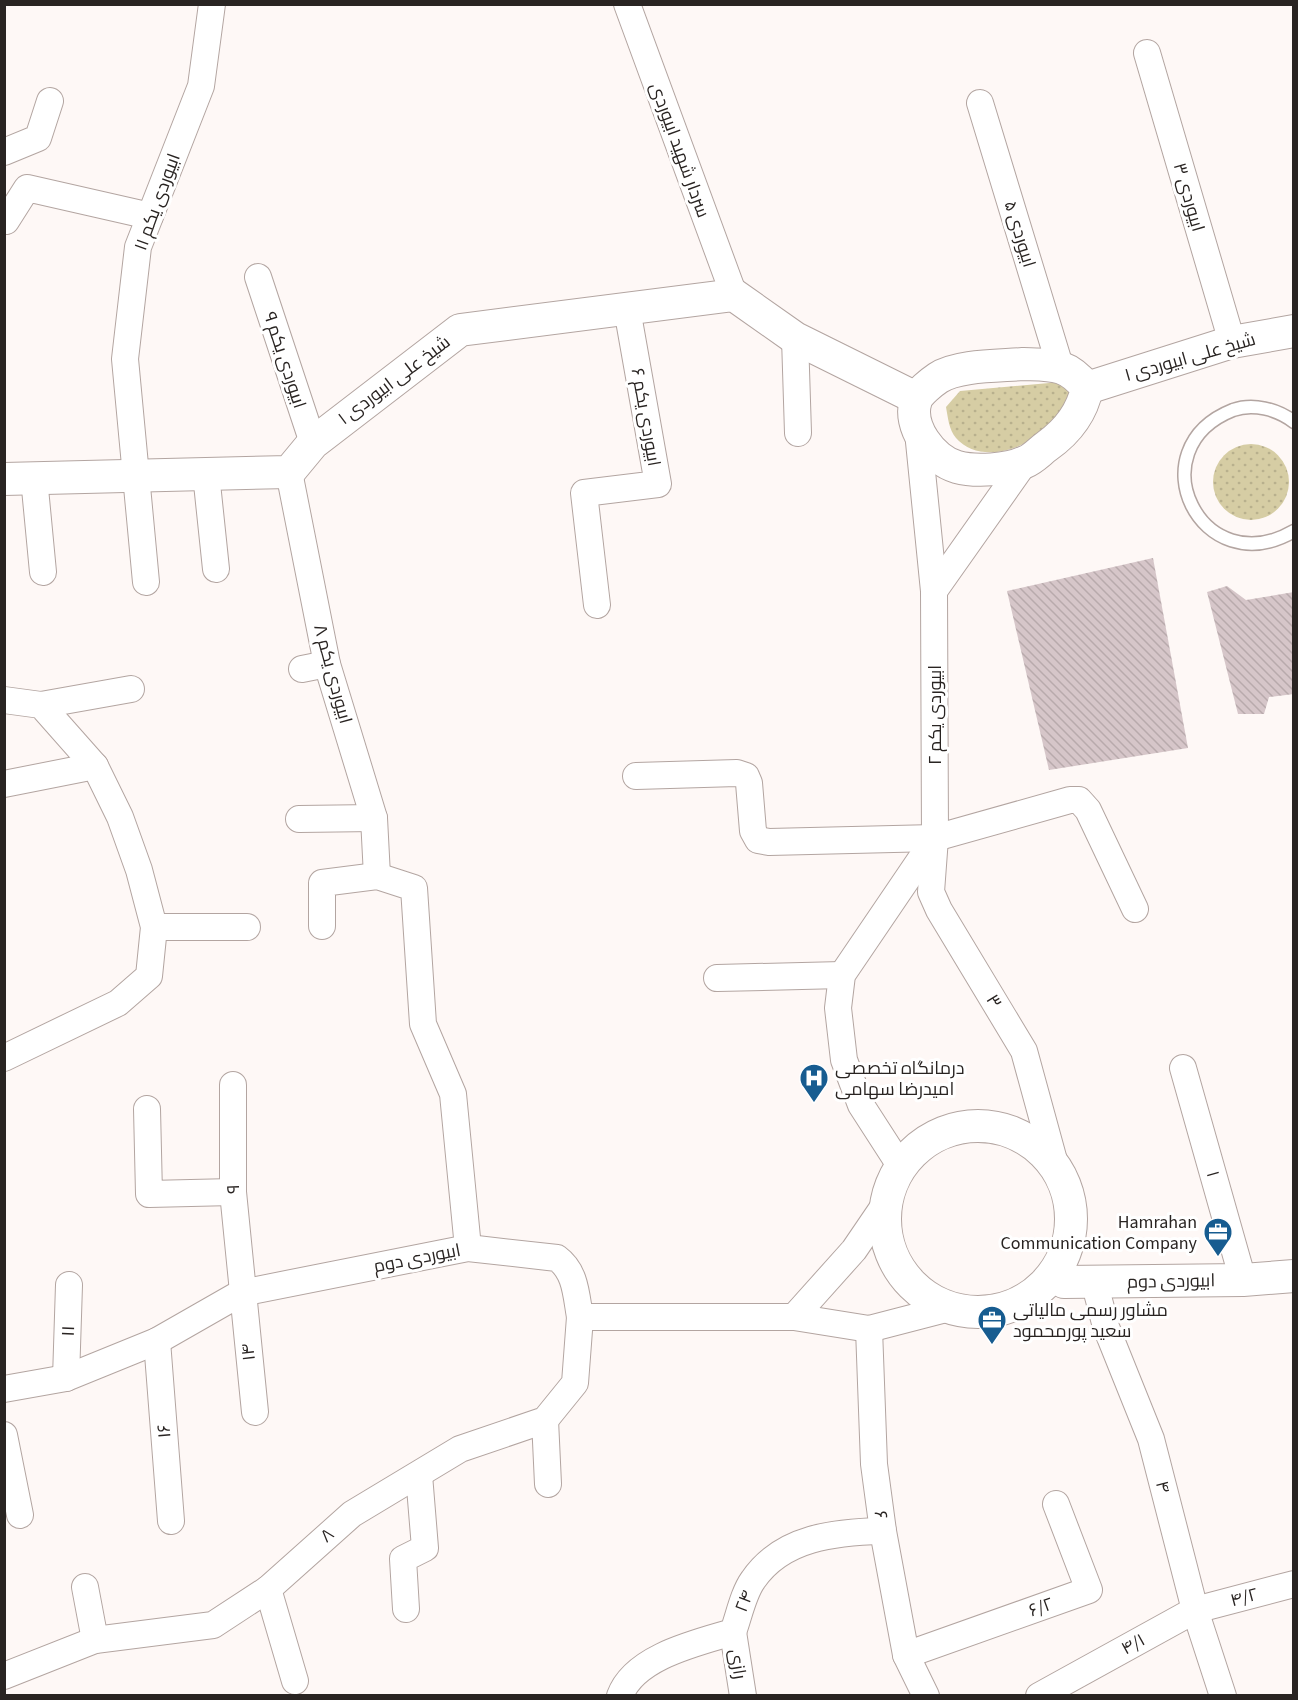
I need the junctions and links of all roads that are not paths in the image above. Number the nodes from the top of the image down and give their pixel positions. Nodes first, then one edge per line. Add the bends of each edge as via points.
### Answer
1 (212, 4) edge
2 (627, 4) edge
3 (1147, 53) dead end
4 (50, 101) dead end
5 (980, 103) dead end
6 (4, 152) edge
7 (150, 216) junction
8 (6, 221) dead end
9 (258, 277) dead end
10 (734, 295) junction
11 (627, 309) junction
12 (1293, 331) edge
13 (795, 338) junction
14 (1232, 342) junction
15 (1060, 366) junction
16 (1087, 388) junction
17 (916, 398) junction
18 (1293, 422) edge
19 (918, 432) junction
20 (798, 433) dead end
21 (313, 443) junction
22 (1025, 462) junction
23 (289, 472) junction
24 (206, 474) junction
25 (134, 476) junction
26 (19, 479) edge
27 (1293, 531) edge
28 (216, 569) dead end
29 (43, 572) dead end
30 (146, 582) dead end
31 (934, 591) junction
32 (597, 605) dead end
33 (327, 664) junction
34 (302, 669) dead end
35 (130, 689) dead end
36 (4, 700) edge
37 (41, 705) junction
38 (95, 766) junction
39 (636, 776) dead end
40 (4, 784) edge
41 (374, 818) junction
42 (299, 819) dead end
43 (935, 838) junction
44 (377, 876) junction
45 (1135, 909) dead end
46 (322, 926) dead end
47 (154, 927) junction
48 (247, 927) dead end
49 (842, 975) junction
50 (717, 978) dead end
51 (4, 1058) edge
52 (1184, 1068) dead end
53 (233, 1085) dead end
54 (147, 1109) dead end
55 (901, 1167) junction
56 (1056, 1168) junction
57 (233, 1192) junction
58 (886, 1203) junction
59 (468, 1248) junction
60 (1293, 1276) edge
61 (1243, 1280) junction
62 (1069, 1282) junction
63 (69, 1285) dead end
64 (241, 1293) junction
65 (950, 1308) junction
66 (580, 1317) junction
67 (794, 1317) junction
68 (869, 1329) junction
69 (157, 1341) junction
70 (66, 1378) junction
71 (4, 1389) edge
72 (255, 1412) dead end
73 (545, 1420) junction
74 (4, 1435) edge
75 (419, 1475) junction
76 (548, 1484) dead end
77 (1056, 1504) dead end
78 (20, 1515) dead end
79 (171, 1521) dead end
80 (883, 1531) junction
81 (1293, 1584) edge
82 (85, 1587) dead end
83 (268, 1589) junction
84 (406, 1609) dead end
85 (1195, 1610) junction
86 (733, 1632) junction
87 (95, 1640) junction
88 (906, 1655) junction
89 (4, 1676) edge
90 (295, 1681) dead end
91 (620, 1695) edge
92 (743, 1695) edge
93 (926, 1695) edge
94 (1039, 1695) edge
95 (1223, 1695) edge

1 - 7 street, ۱۱ ابیوردی یکم via 201,86
2 - 10 street, سردار شهید ابیوردی
3 - 14 street, ۳ ابیوردی
4 - 6 street via 39,138
5 - 15 street, ۵ ابیوردی
7 - 8 street via 27,188
7 - 25 street, ۱۱ ابیوردی یکم via 138,247 125,359
9 - 21 street, ۹ ابیوردی یکم
10 - 11 street, شیخ علی ابیوردی ۱
10 - 13 street
11 - 21 street, شیخ علی ابیوردی ۱ via 460,330
11 - 32 street, ۶ ابیوردی یکم via 658,484 584,493
12 - 14 street, شیخ علی ابیوردی ۱
13 - 17 street
13 - 20 street
14 - 16 street, شیخ علی ابیوردی ۱
15 - 16 street via 1076,374
15 - 17 street via 974,368 939,376
16 - 22 street via 1083,407 1070,425
17 - 19 street
18 - 27 lane via 1284,414 1262,407 1239,408 1217,417 1200,432 1188,451 1184,474 1187,497 1197,517 1213,532 1233,542 1256,545 1277,541
19 - 22 street via 930,449 957,467 995,468
19 - 31 street, ۲ ابیوردی یکم
21 - 23 street, شیخ علی ابیوردی ۱
22 - 31 street
23 - 24 street
23 - 33 street, ۸ ابیوردی یکم
24 - 25 street
24 - 28 street
25 - 26 street
25 - 30 street, ۱۱ ابیوردی یکم
26 - 29 street
31 - 43 street, ۲ ابیوردی یکم
33 - 34 street
33 - 41 street, ۸ ابیوردی یکم
35 - 37 street
36 - 37 street
37 - 38 street
38 - 40 street
38 - 47 street via 120,817
39 - 43 street via 746,776 753,831 758,840
41 - 42 street
41 - 44 street, ۸ ابیوردی یکم
43 - 45 street via 1079,800 1088,810
43 - 49 street
43 - 56 street, ۳ via 931,892 1024,1051
44 - 46 street via 322,883
44 - 59 street via 414,888 423,1024 453,1094
47 - 48 street
47 - 51 street via 149,976 118,1003
49 - 50 street
49 - 55 street via 838,1008 844,1060 861,1105
52 - 61 street, ۱
53 - 57 street, ۹
54 - 57 street via 149,1194
55 - 56 street via 930,1139 969,1126 989,1127 1027,1140
55 - 58 street
56 - 62 street via 1068,1196 1071,1226 1060,1265
57 - 64 street, ۹
58 - 65 street via 885,1226 899,1268 930,1299
58 - 67 street via 854,1250
59 - 64 street, ابیوردی دوم
59 - 66 street, ابیوردی دوم via 557,1258 572,1276
60 - 61 street, ابیوردی دوم
61 - 62 street, ابیوردی دوم
62 - 65 street via 1003,1309 968,1312
62 - 85 street, ۴ via 1106,1328 1151,1439
63 - 70 street, ۱۱
64 - 69 street, ابیوردی دوم
64 - 72 street, ۱۴
65 - 68 street
66 - 67 street
66 - 73 street via 575,1383
67 - 68 street
68 - 80 street, ۶ via 874,1464
69 - 70 street, ابیوردی دوم
69 - 79 street, ۱۶
70 - 71 street, ابیوردی دوم
73 - 75 street, ۸ via 460,1449
73 - 76 street
74 - 78 street
75 - 83 street, ۸ via 352,1514
75 - 84 street via 425,1548 403,1559
77 - 88 street, ۶/۲ via 1089,1590
80 - 86 street, ۲۴ via 847,1532 787,1548 752,1581
80 - 88 street, ۶
81 - 85 street, ۴/۲
82 - 87 street
83 - 87 street, ۸ via 213,1625
83 - 90 street
85 - 94 street, ۴/۱
85 - 95 street, ۴
86 - 91 street, ۲۴ via 680,1648 633,1673
86 - 92 street, رازی
87 - 89 street, ۸
88 - 93 street, ۶

